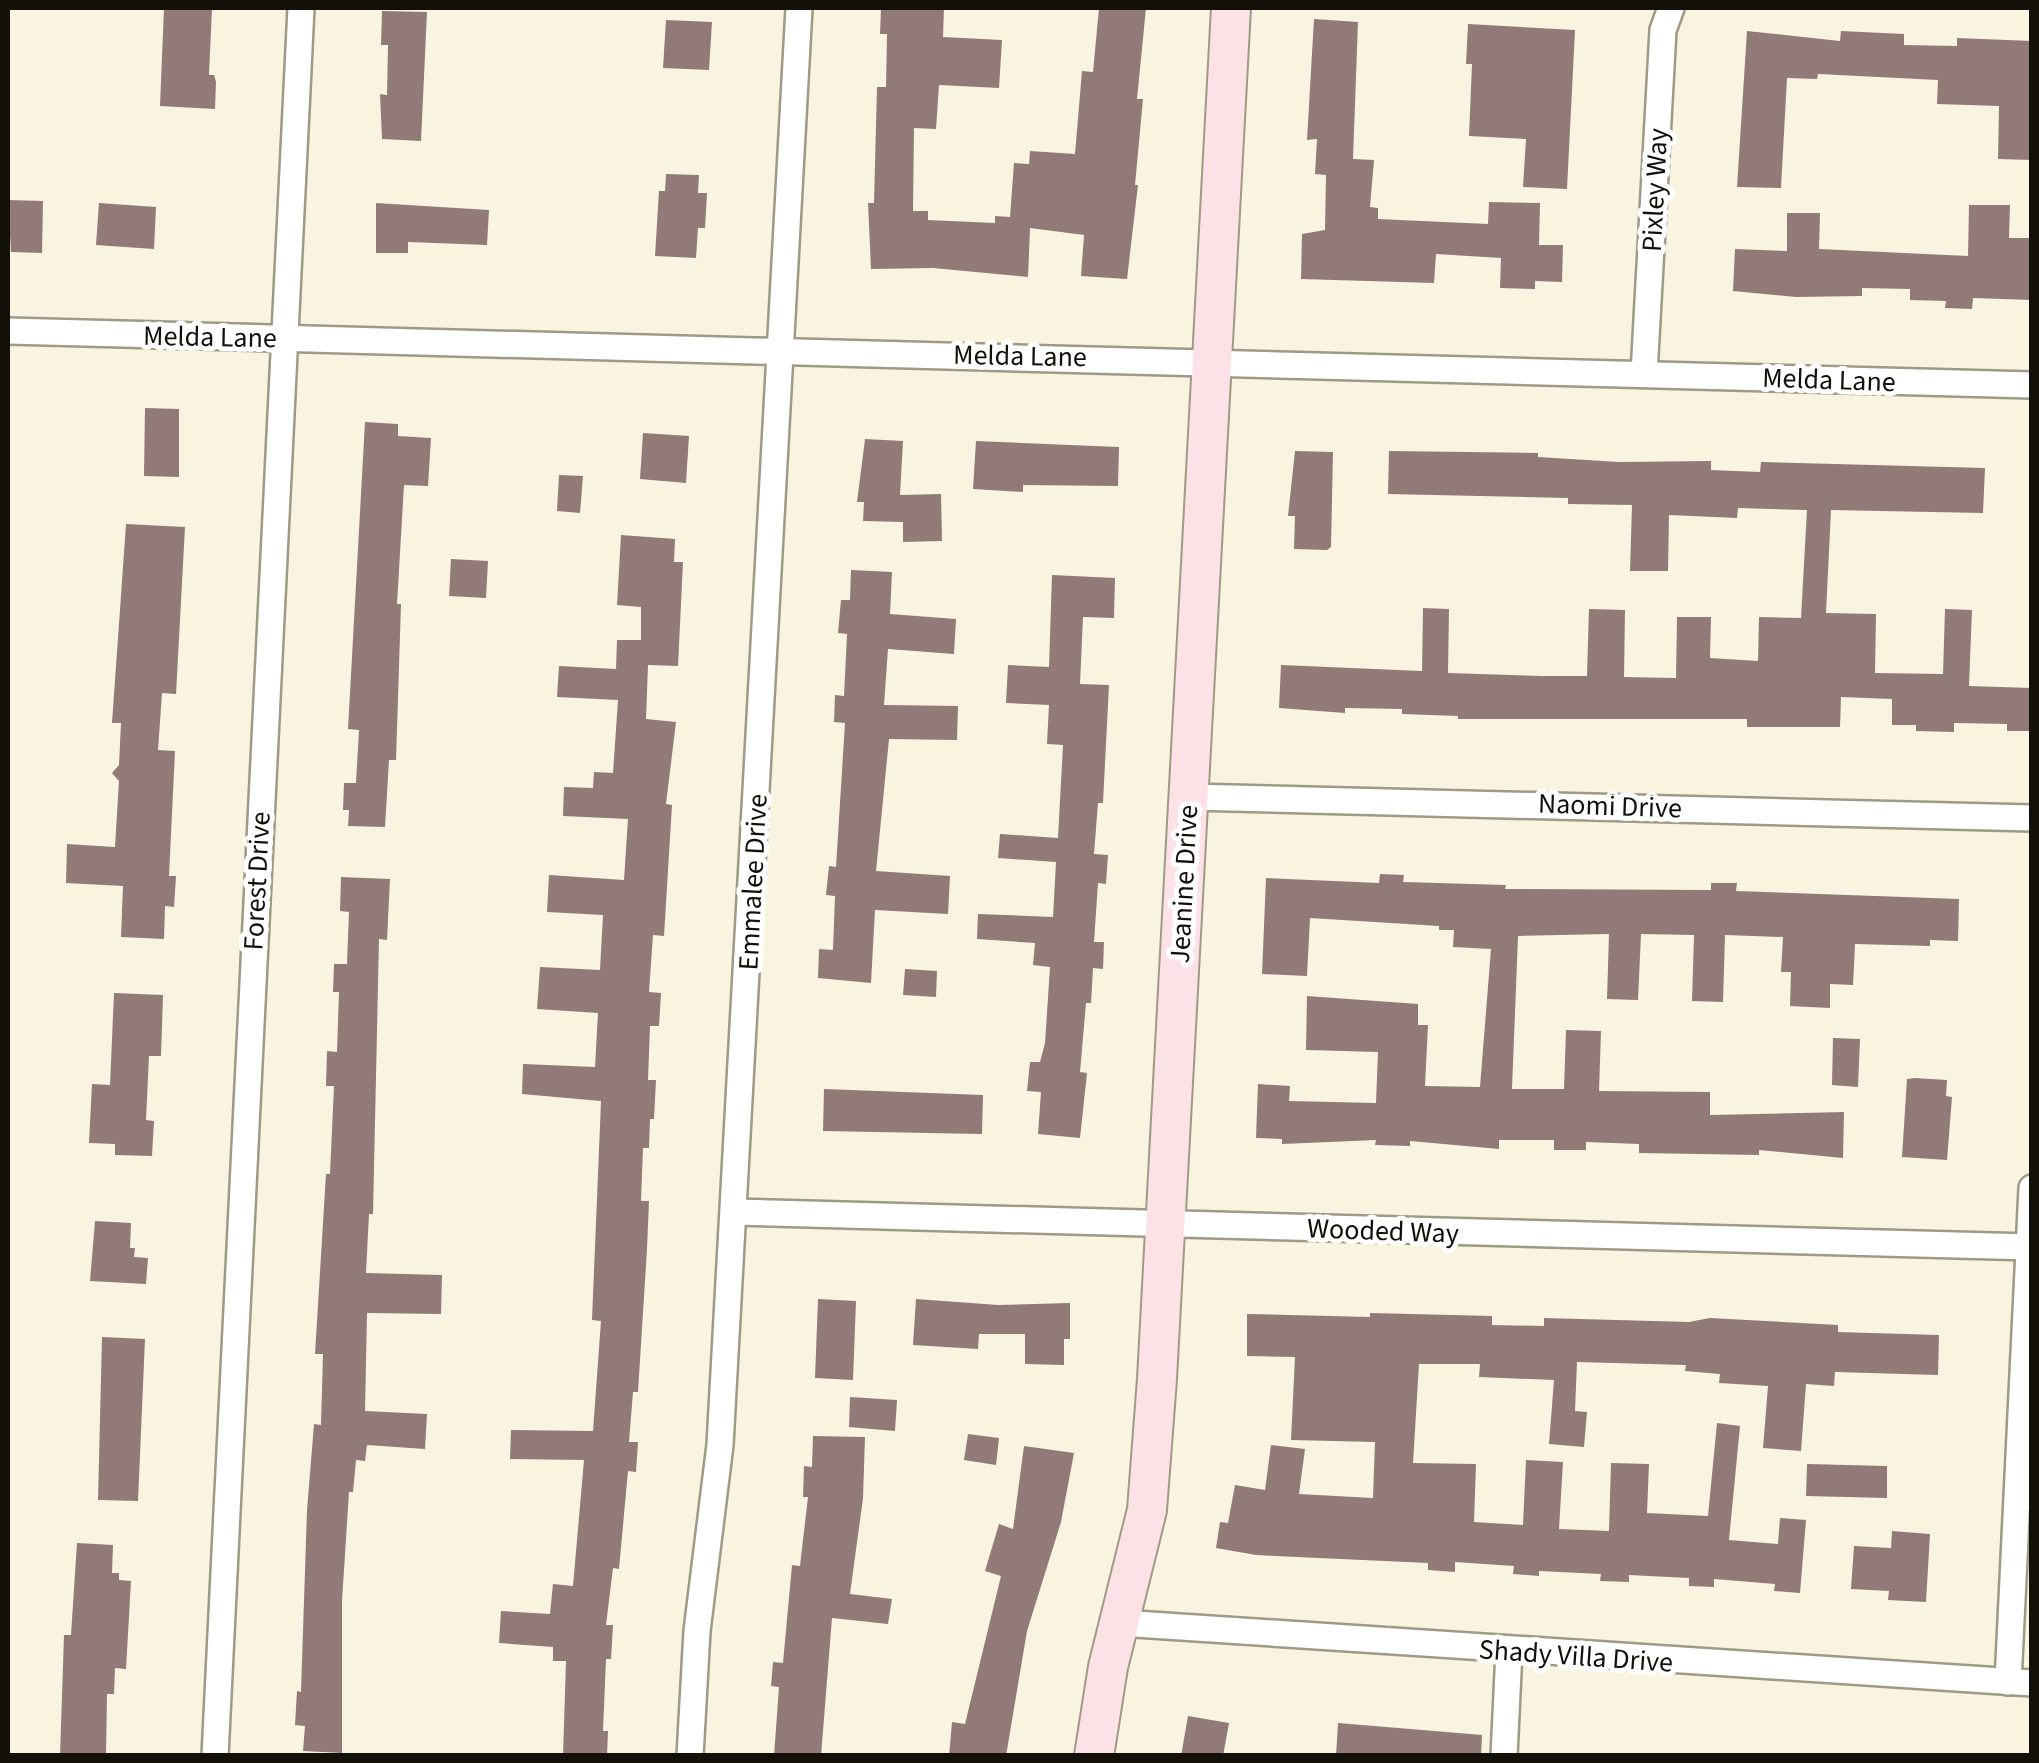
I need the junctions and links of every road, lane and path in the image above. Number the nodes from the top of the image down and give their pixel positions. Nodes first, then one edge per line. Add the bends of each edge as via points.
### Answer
1 (301, 8) edge
2 (799, 8) edge
3 (1231, 8) edge
4 (1670, 8) edge
5 (8, 331) edge
6 (284, 338) junction
7 (780, 349) junction
8 (1213, 360) junction
9 (1644, 374) junction
10 (2032, 385) edge
11 (1189, 797) junction
12 (2032, 818) edge
13 (2032, 1188) edge
14 (734, 1212) junction
15 (1163, 1220) junction
16 (2030, 1247) edge
17 (1120, 1623) junction
18 (1509, 1651) junction
19 (2020, 1683) edge
20 (215, 1756) edge
21 (690, 1756) edge
22 (1094, 1756) edge
23 (1504, 1756) edge

1 - 6 street, Forest Drive
2 - 7 street, Emmalee Drive
3 - 8 street, Jeanine Drive
4 - 9 street, Pixley Way via 1663,30
5 - 6 street, Melda Lane
6 - 7 street, Melda Lane
6 - 20 street, Forest Drive
7 - 8 street, Melda Lane
7 - 14 street, Emmalee Drive
8 - 9 street, Melda Lane
8 - 11 street, Jeanine Drive
9 - 10 street, Melda Lane
11 - 12 street, Naomi Drive
11 - 15 street, Jeanine Drive
13 - 16 street
14 - 15 street, Wooded Way
14 - 21 street, Emmalee Drive
15 - 16 street, Wooded Way
15 - 17 street, Jeanine Drive via 1147,1510
16 - 19 street
17 - 18 street, Shady Villa Drive
17 - 22 street, Jeanine Drive
18 - 19 street, Shady Villa Drive
18 - 23 street

